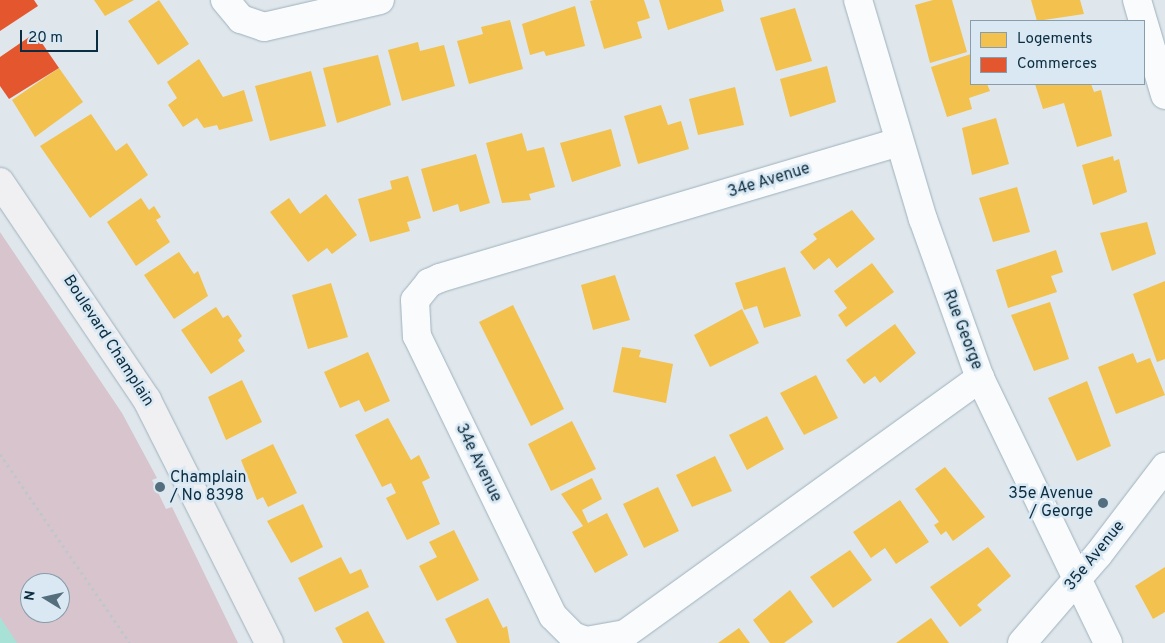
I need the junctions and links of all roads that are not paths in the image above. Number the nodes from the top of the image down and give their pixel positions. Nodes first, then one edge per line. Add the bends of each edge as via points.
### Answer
1 (225, 0) edge
2 (380, 0) edge
3 (858, 0) edge
4 (1137, 0) edge
5 (1142, 20) edge
6 (1145, 29) edge
7 (1165, 95) edge
8 (899, 142) junction
9 (0, 182) edge
10 (980, 378) junction
11 (1165, 468) edge
12 (1076, 581) junction
13 (269, 643) edge
14 (1022, 643) edge
15 (1108, 643) edge

1 - 2 street via 241,19 264,27
3 - 8 street, Rue George
4 - 5 street
6 - 7 street
8 - 10 street, Rue George via 948,296
8 - 10 street, 34e Avenue via 440,278 430,283 415,300 417,336 552,616 567,632 586,641 625,634
9 - 13 main road, Boulevard Champlain via 148,400
10 - 12 street, Rue George
11 - 12 street, 35e Avenue
12 - 14 street, 35e Avenue
12 - 15 street, Rue George

